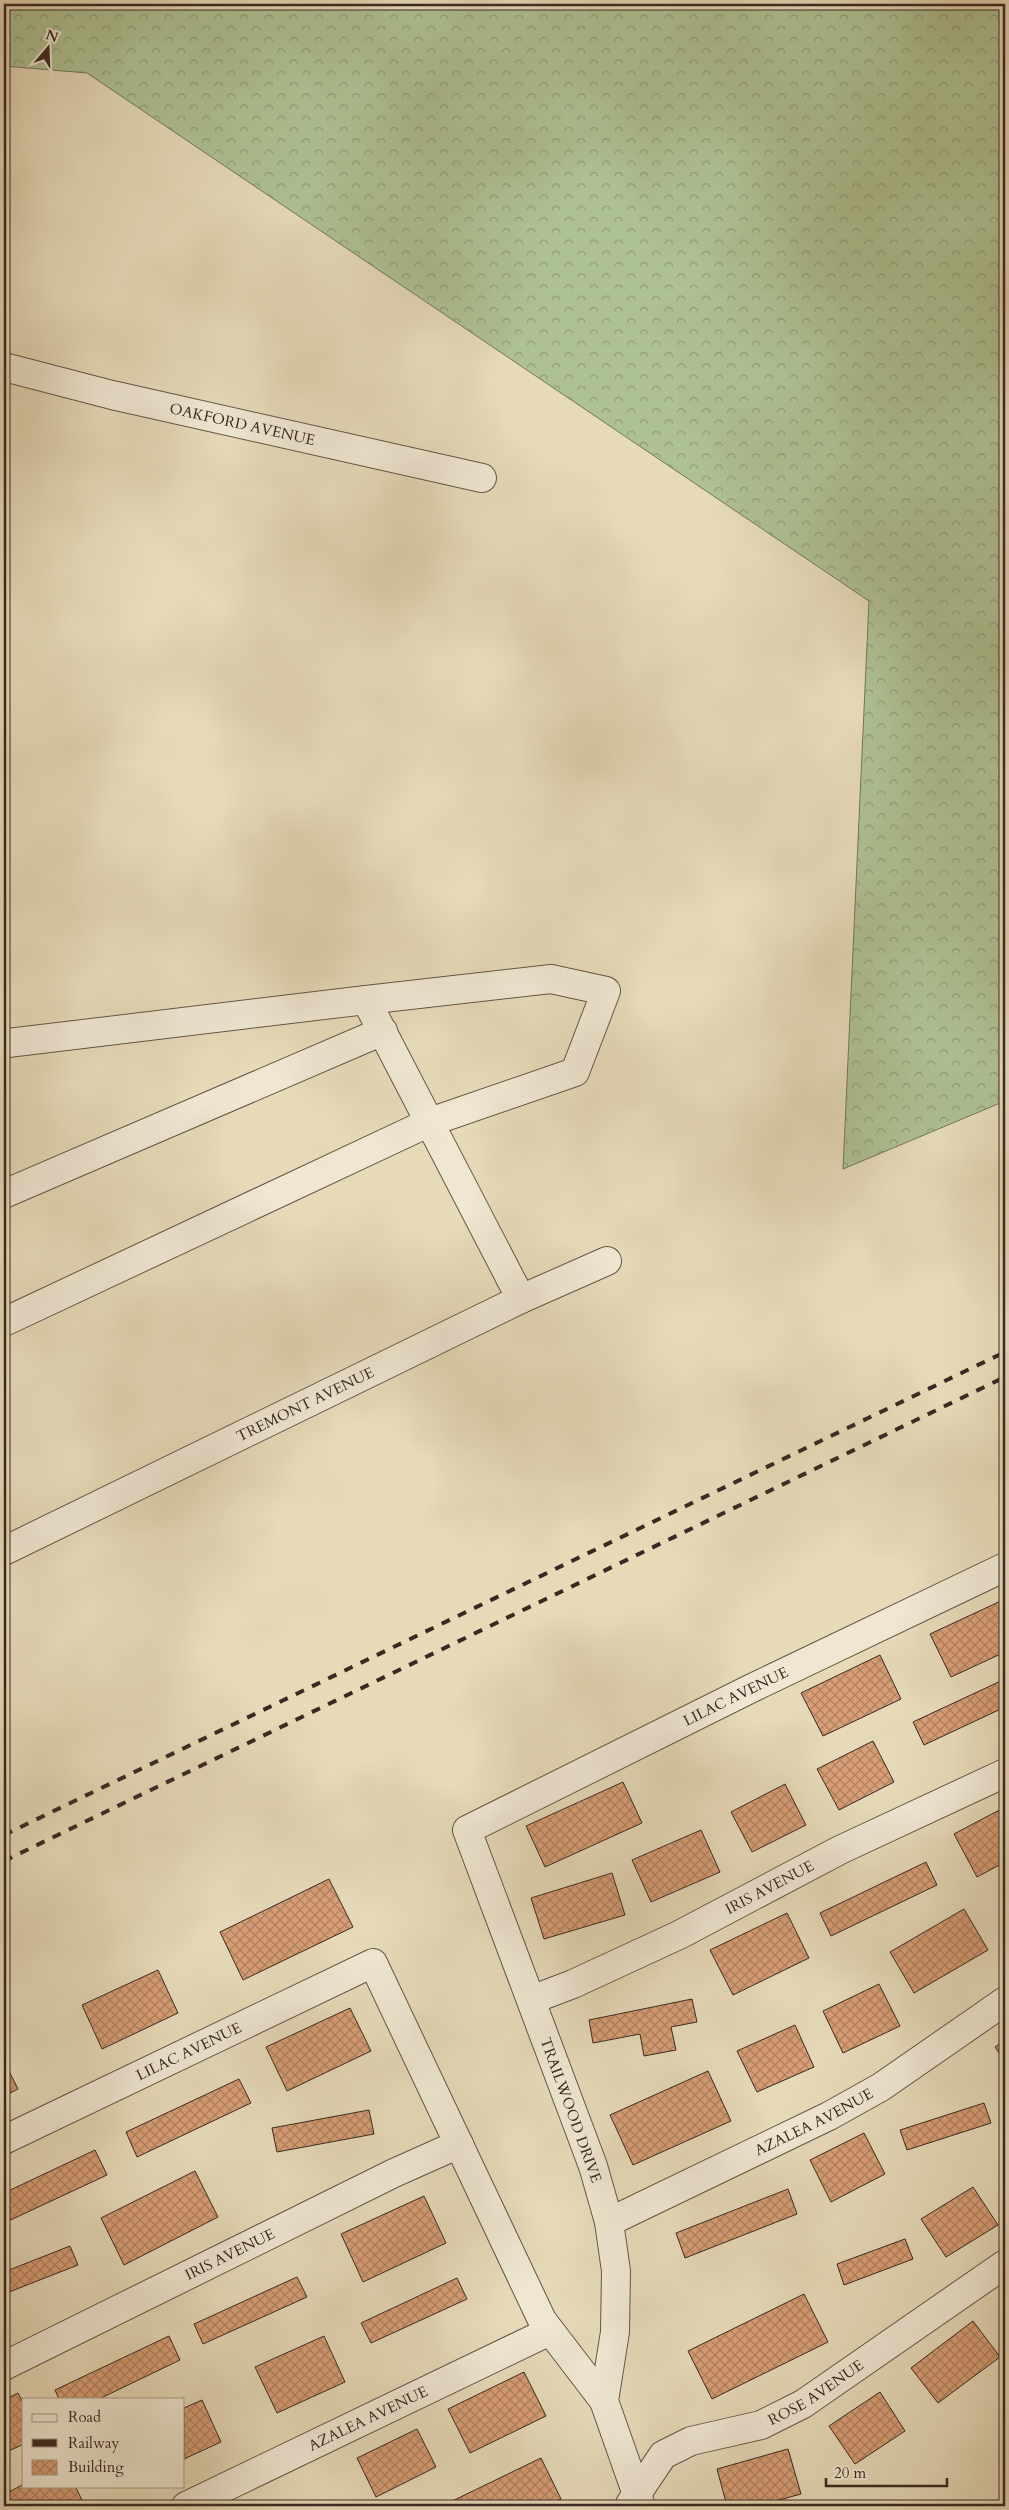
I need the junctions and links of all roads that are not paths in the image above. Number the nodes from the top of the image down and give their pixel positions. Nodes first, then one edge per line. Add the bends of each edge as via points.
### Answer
1 (4, 368) edge
2 (482, 478) dead end
3 (366, 1000) junction
4 (383, 1031) junction
5 (5, 1047) edge
6 (430, 1122) junction
7 (4, 1194) edge
8 (607, 1261) dead end
9 (521, 1299) junction
10 (4, 1322) edge
11 (4, 1551) edge
12 (1005, 1567) edge
13 (1005, 1773) edge
14 (467, 1830) joint
15 (373, 1963) joint
16 (531, 2000) junction
17 (1005, 2001) edge
18 (4, 2140) edge
19 (459, 2144) junction
20 (608, 2222) junction
21 (1005, 2264) edge
22 (550, 2331) junction
23 (4, 2366) edge
24 (604, 2401) junction
25 (636, 2502) edge
26 (186, 2506) edge

1 - 2 street, OAKFORD AVENUE via 122,398
3 - 4 street
3 - 5 street
3 - 6 street via 551,978 606,991 574,1072
4 - 6 street
4 - 7 street
6 - 9 street
6 - 10 street
8 - 9 street, TREMONT AVENUE
9 - 11 street, TREMONT AVENUE
12 - 14 street, LILAC AVENUE
13 - 16 street, IRIS AVENUE via 840,1850 679,1935
14 - 16 street, TRAILWOOD DRIVE
15 - 18 street, LILAC AVENUE
15 - 19 street, TRAILWOOD DRIVE
16 - 20 street, TRAILWOOD DRIVE via 593,2166
17 - 20 street, AZALEA AVENUE via 881,2088
19 - 22 street, TRAILWOOD DRIVE
19 - 23 street, IRIS AVENUE
20 - 24 street, TRAILWOOD DRIVE via 616,2271 614,2332
21 - 25 street, ROSE AVENUE via 803,2404 761,2425 691,2440 663,2455 653,2467
22 - 24 street, TRAILWOOD DRIVE
22 - 26 street, AZALEA AVENUE
24 - 25 street, TRAILWOOD DRIVE

